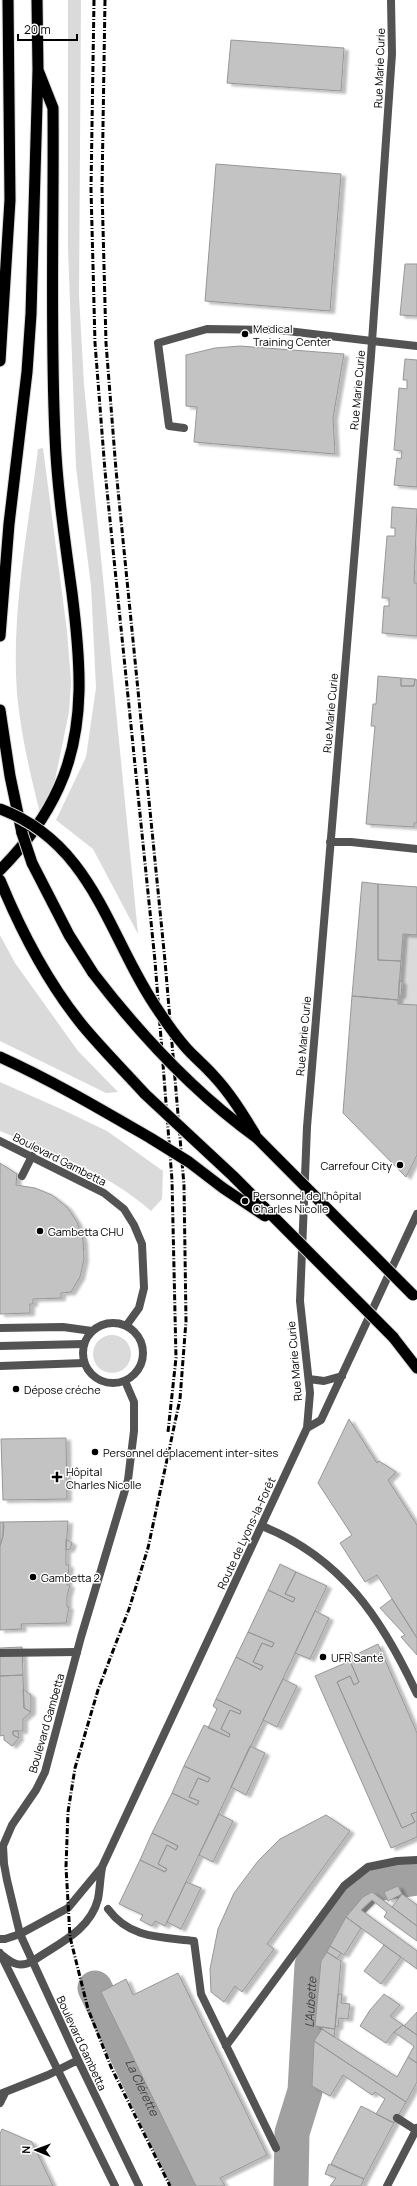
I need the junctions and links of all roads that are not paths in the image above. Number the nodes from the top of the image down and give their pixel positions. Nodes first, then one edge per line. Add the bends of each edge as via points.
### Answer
1 (8, 0) edge
2 (37, 0) edge
3 (391, 0) edge
4 (38, 70) junction
5 (372, 341) junction
6 (417, 346) edge
7 (0, 360) edge
8 (184, 428) dead end
9 (0, 636) edge
10 (0, 710) edge
11 (0, 809) edge
12 (330, 842) junction
13 (417, 850) edge
14 (0, 870) edge
15 (0, 880) edge
16 (0, 1058) edge
17 (257, 1138) junction
18 (0, 1141) edge
19 (32, 1156) junction
20 (22, 1176) dead end
21 (417, 1214) edge
22 (283, 1228) junction
23 (415, 1297) edge
24 (126, 1326) junction
25 (0, 1328) edge
26 (92, 1331) junction
27 (84, 1344) junction
28 (0, 1346) edge
29 (84, 1363) junction
30 (0, 1366) edge
31 (417, 1368) edge
32 (342, 1376) junction
33 (309, 1379) junction
34 (125, 1381) junction
35 (307, 1428) junction
36 (262, 1526) junction
37 (77, 1652) junction
38 (0, 1653) edge
39 (417, 1694) edge
40 (417, 1860) edge
41 (102, 1866) junction
42 (108, 1909) dead end
43 (20, 1934) junction
44 (0, 1938) edge
45 (0, 1953) edge
46 (33, 1961) junction
47 (226, 2046) junction
48 (78, 2060) junction
49 (58, 2070) junction
50 (2, 2094) edge
51 (0, 2103) edge
52 (397, 2118) dead end
53 (416, 2129) edge
54 (276, 2148) dead end
55 (115, 2186) edge
56 (139, 2186) edge
57 (387, 2186) edge

1 - 7 highway via 10,200
2 - 4 highway
3 - 5 street, Rue Marie Curie via 392,54
4 - 9 highway via 27,372 10,516
4 - 14 highway via 54,108 56,460 79,659 80,699 69,760 60,786 20,850
5 - 6 street
5 - 8 street via 279,330 208,329 158,343 169,426
5 - 12 street, Rue Marie Curie
10 - 17 highway, bridge via 22,833 32,863 66,929 93,973 118,1005 187,1078 228,1117
11 - 17 highway, bridge via 28,823 56,843 70,858 110,918 160,1013 192,1055 213,1075 238,1106
12 - 13 street
12 - 33 street, Rue Marie Curie via 307,1127 301,1261 300,1301
15 - 22 highway, bridge via 36,955 83,1025 145,1094 233,1176
16 - 22 highway, bridge via 32,1072 152,1139
17 - 23 highway, bridge
18 - 19 street, Boulevard Gambetta
19 - 20 street
19 - 24 street, Boulevard Gambetta via 104,1193 124,1209 134,1225 142,1244 144,1288 139,1308
21 - 32 street, Route de Lyons-la-Forêt
22 - 31 highway, bridge via 393,1337
24 - 26 street via 108,1323
24 - 34 street via 137,1336 143,1349 139,1368
25 - 26 street via 64,1327
26 - 27 street
27 - 28 street
27 - 29 street
29 - 30 street
29 - 34 street via 89,1372 105,1382
32 - 33 street via 324,1381
32 - 35 street, Route de Lyons-la-Forêt via 321,1420
33 - 35 street, Rue Marie Curie
34 - 37 street, Boulevard Gambetta via 134,1402 134,1430 128,1480
35 - 36 street, Route de Lyons-la-Forêt
36 - 39 street via 320,1557 346,1580 380,1624
36 - 41 street, Route de Lyons-la-Forêt
37 - 38 street
37 - 43 street, Boulevard Gambetta via 45,1772 12,1825 3,1846 4,1864
40 - 47 street via 368,1867 344,1886
41 - 43 street, Route de Lyons-la-Forêt via 68,1908
41 - 46 street, Route de Lyons-la-Forêt via 98,1899 93,1913 70,1937
42 - 47 street via 114,1917 141,1935 194,1940 201,1994
43 - 44 street, Route de Lyons-la-Forêt
43 - 46 street, Boulevard Gambetta
45 - 46 street, Route de Lyons-la-Forêt via 17,1965 25,1966
45 - 49 street
46 - 48 street, Boulevard Gambetta
47 - 54 street
48 - 49 street
48 - 56 street, Boulevard Gambetta
49 - 50 street
49 - 55 street
50 - 51 street
52 - 53 street
53 - 57 street

